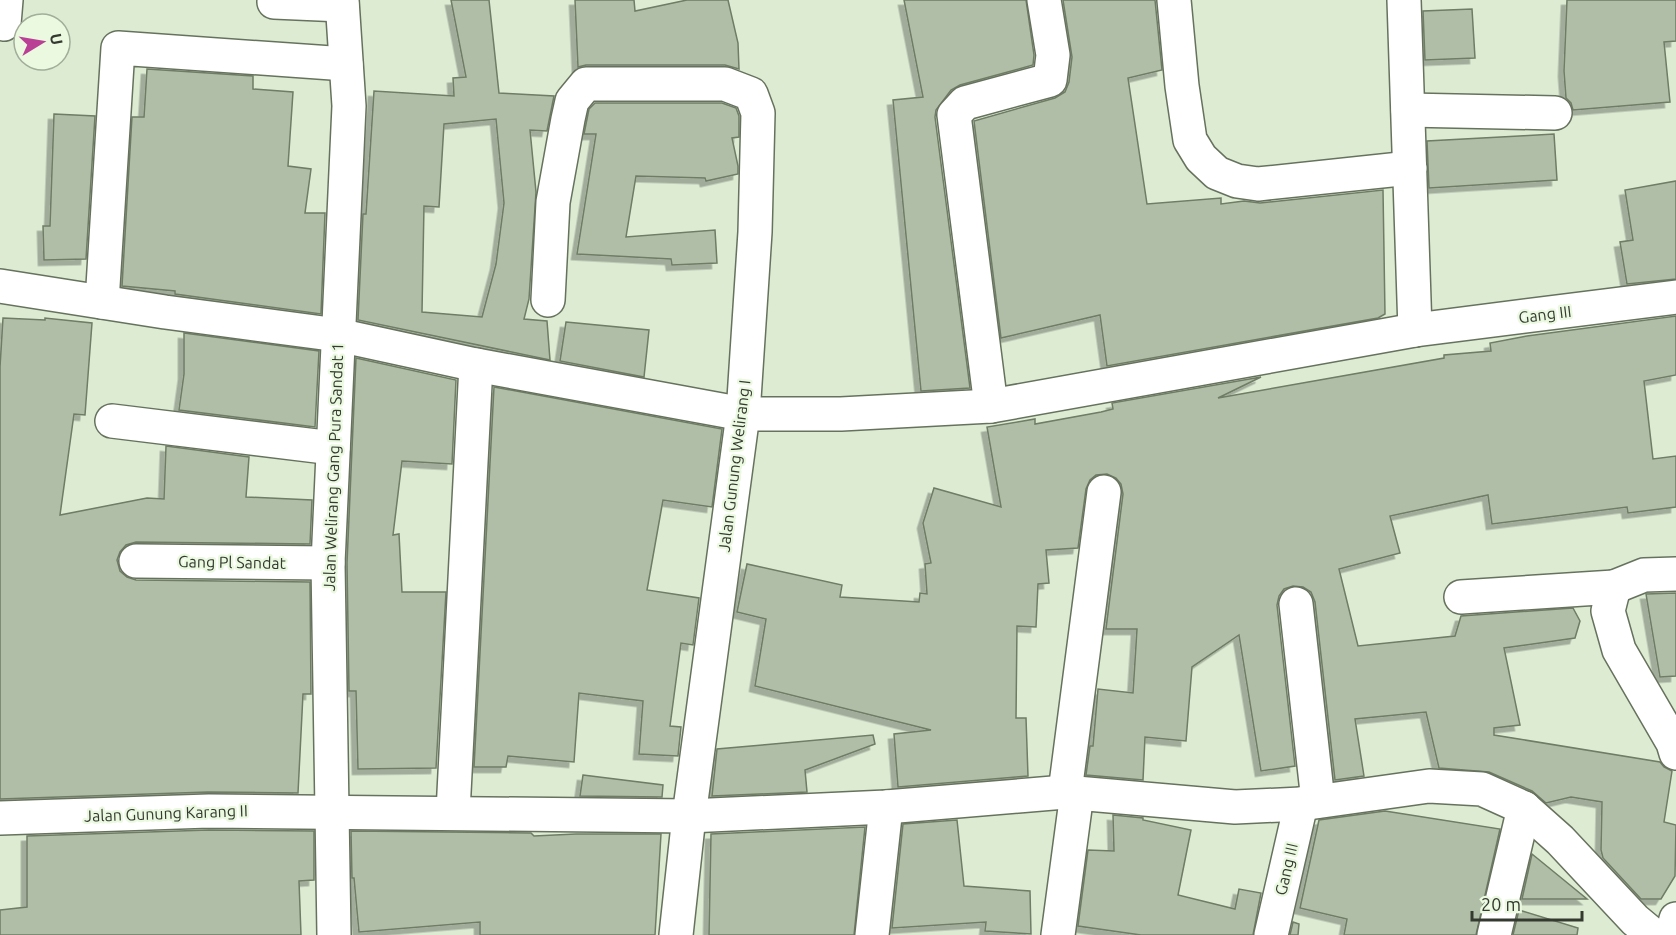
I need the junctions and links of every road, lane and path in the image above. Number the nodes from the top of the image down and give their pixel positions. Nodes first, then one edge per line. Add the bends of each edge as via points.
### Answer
1 (1044, 0) edge
2 (1174, 0) edge
3 (1404, 0) edge
4 (274, 2) dead end
5 (342, 2) edge
6 (346, 64) junction
7 (1408, 110) junction
8 (1555, 113) dead end
9 (1410, 168) junction
10 (0, 286) edge
11 (1676, 297) edge
12 (548, 300) dead end
13 (102, 302) junction
14 (1415, 330) junction
15 (338, 335) junction
16 (476, 365) junction
17 (991, 406) junction
18 (743, 414) junction
19 (112, 421) dead end
20 (333, 448) junction
21 (1104, 492) dead end
22 (136, 561) dead end
23 (328, 563) junction
24 (1676, 574) edge
25 (1614, 587) junction
26 (1461, 597) dead end
27 (1296, 604) dead end
28 (1676, 753) edge
29 (1071, 793) junction
30 (1310, 802) junction
31 (886, 807) junction
32 (1524, 808) junction
33 (332, 811) junction
34 (453, 812) junction
35 (688, 816) junction
36 (0, 818) edge
37 (1676, 919) edge
38 (334, 935) edge
39 (676, 935) edge
40 (872, 935) edge
41 (1058, 935) edge
42 (1271, 935) edge
43 (1494, 935) edge
44 (1653, 935) edge
45 (1672, 935) edge

1 - 17 street via 1053,55 1050,80 965,103 954,115
2 - 9 street via 1190,140 1201,158 1218,173 1258,184
3 - 7 street
4 - 5 street
5 - 6 street, Jalan Welirang Gang Pura Sandat 1
6 - 13 street via 118,48
6 - 15 street, Jalan Welirang Gang Pura Sandat 1 via 349,106
7 - 8 street
7 - 9 street
9 - 14 street
10 - 13 street, Gang III
11 - 14 street, Gang III
12 - 18 street, Jalan Gunung Welirang I via 555,191 572,100 585,84 725,84 751,94 758,113
13 - 15 street, Gang III
14 - 17 street, Gang III
15 - 16 street, Gang III
15 - 20 street, Jalan Welirang Gang Pura Sandat 1
16 - 18 street, Gang III
16 - 34 street
17 - 18 street, Gang III via 841,414
18 - 35 street, Jalan Gunung Welirang I
19 - 20 street
20 - 23 street, Jalan Welirang Gang Pura Sandat 1
21 - 29 street
22 - 23 street, Gang Pl Sandat
23 - 33 street, Jalan Welirang Gang Pura Sandat 1
24 - 25 street via 1644,575
25 - 26 street
25 - 28 street via 1608,611 1619,650
27 - 30 street, Gang III
29 - 30 street via 1235,807
29 - 31 street
29 - 41 street
30 - 32 street via 1429,786 1482,789
30 - 42 street, Gang III
31 - 35 street
31 - 40 street
32 - 43 street
32 - 44 street
33 - 34 street
33 - 36 street, Jalan Gunung Karang II
33 - 38 street, Jalan Welirang Gang Pura Sandat 1
34 - 35 street
35 - 39 street, Jalan Gunung Welirang I
37 - 45 street

